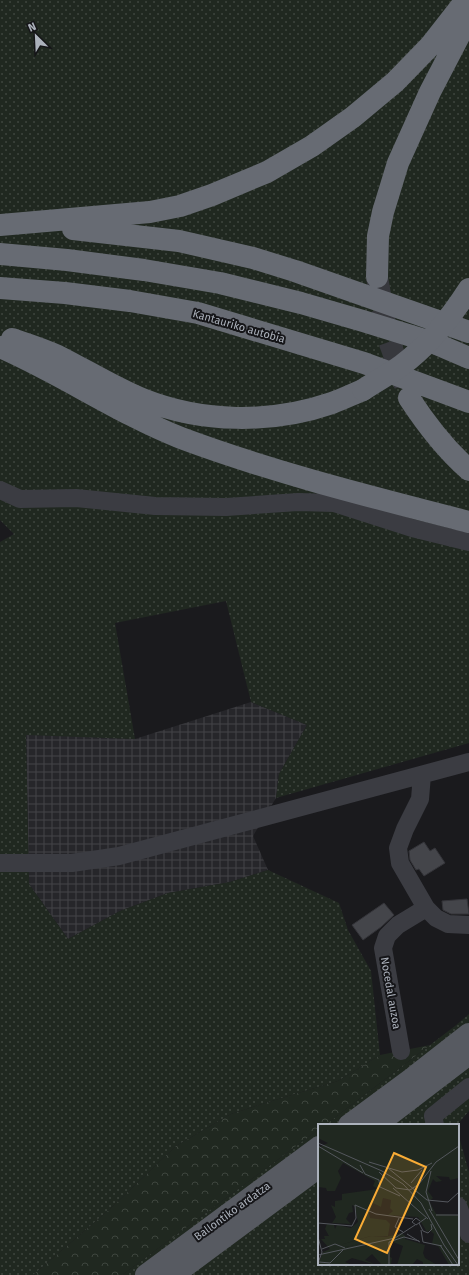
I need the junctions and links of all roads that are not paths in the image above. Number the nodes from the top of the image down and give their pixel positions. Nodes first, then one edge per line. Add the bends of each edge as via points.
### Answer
1 (466, 0) edge
2 (469, 18) edge
3 (9, 224) edge
4 (0, 254) edge
5 (377, 276) tunnel mouth
6 (0, 288) edge
7 (469, 289) edge
8 (198, 313) junction
9 (469, 332) edge
10 (0, 334) edge
11 (0, 347) edge
12 (469, 358) edge
13 (469, 387) edge
14 (409, 398) tunnel mouth
15 (469, 402) edge
16 (469, 470) edge
17 (0, 490) edge
18 (469, 522) edge
19 (469, 542) edge
20 (469, 762) edge
21 (422, 775) junction
22 (0, 863) edge
23 (426, 908) junction
24 (469, 925) edge
25 (469, 1034) edge
26 (401, 1051) dead end
27 (469, 1054) edge
28 (469, 1087) edge
29 (350, 1124) edge
30 (377, 1124) edge
31 (435, 1124) edge
32 (318, 1148) edge
33 (318, 1168) edge
34 (459, 1209) edge
35 (469, 1234) edge
36 (146, 1275) edge
37 (173, 1275) edge

1 - 3 highway via 430,46 396,82 354,117 312,146 267,172 212,196 180,206 150,212
2 - 5 highway via 430,92 398,163 378,236
3 - 9 highway via 179,241 253,258 295,270
4 - 12 highway via 144,270 220,283 363,321 434,343
6 - 8 highway, Kantauriko autobia via 130,301
7 - 10 highway, bridge via 433,338 403,364 363,390 332,403 293,414 254,418 221,417 179,411 142,398 56,356
8 - 13 highway via 292,329 363,348
8 - 15 highway, Kantauriko autobia via 364,363
11 - 18 highway via 129,414 181,437 281,472
14 - 16 highway via 436,436
17 - 19 street via 20,499 76,498 155,506 226,507 298,502 334,503 412,528
20 - 21 street
21 - 22 street via 119,856 72,863
21 - 23 street via 420,799 398,848 400,863
23 - 24 street via 436,918 448,924
23 - 26 street, Nocedal auzoa via 398,925 387,936 383,948
25 - 29 main road
27 - 30 main road
28 - 31 street via 433,1116
32 - 36 main road, Ballontiko ardatza
33 - 37 main road, Ballontiko ardatza
34 - 35 street

